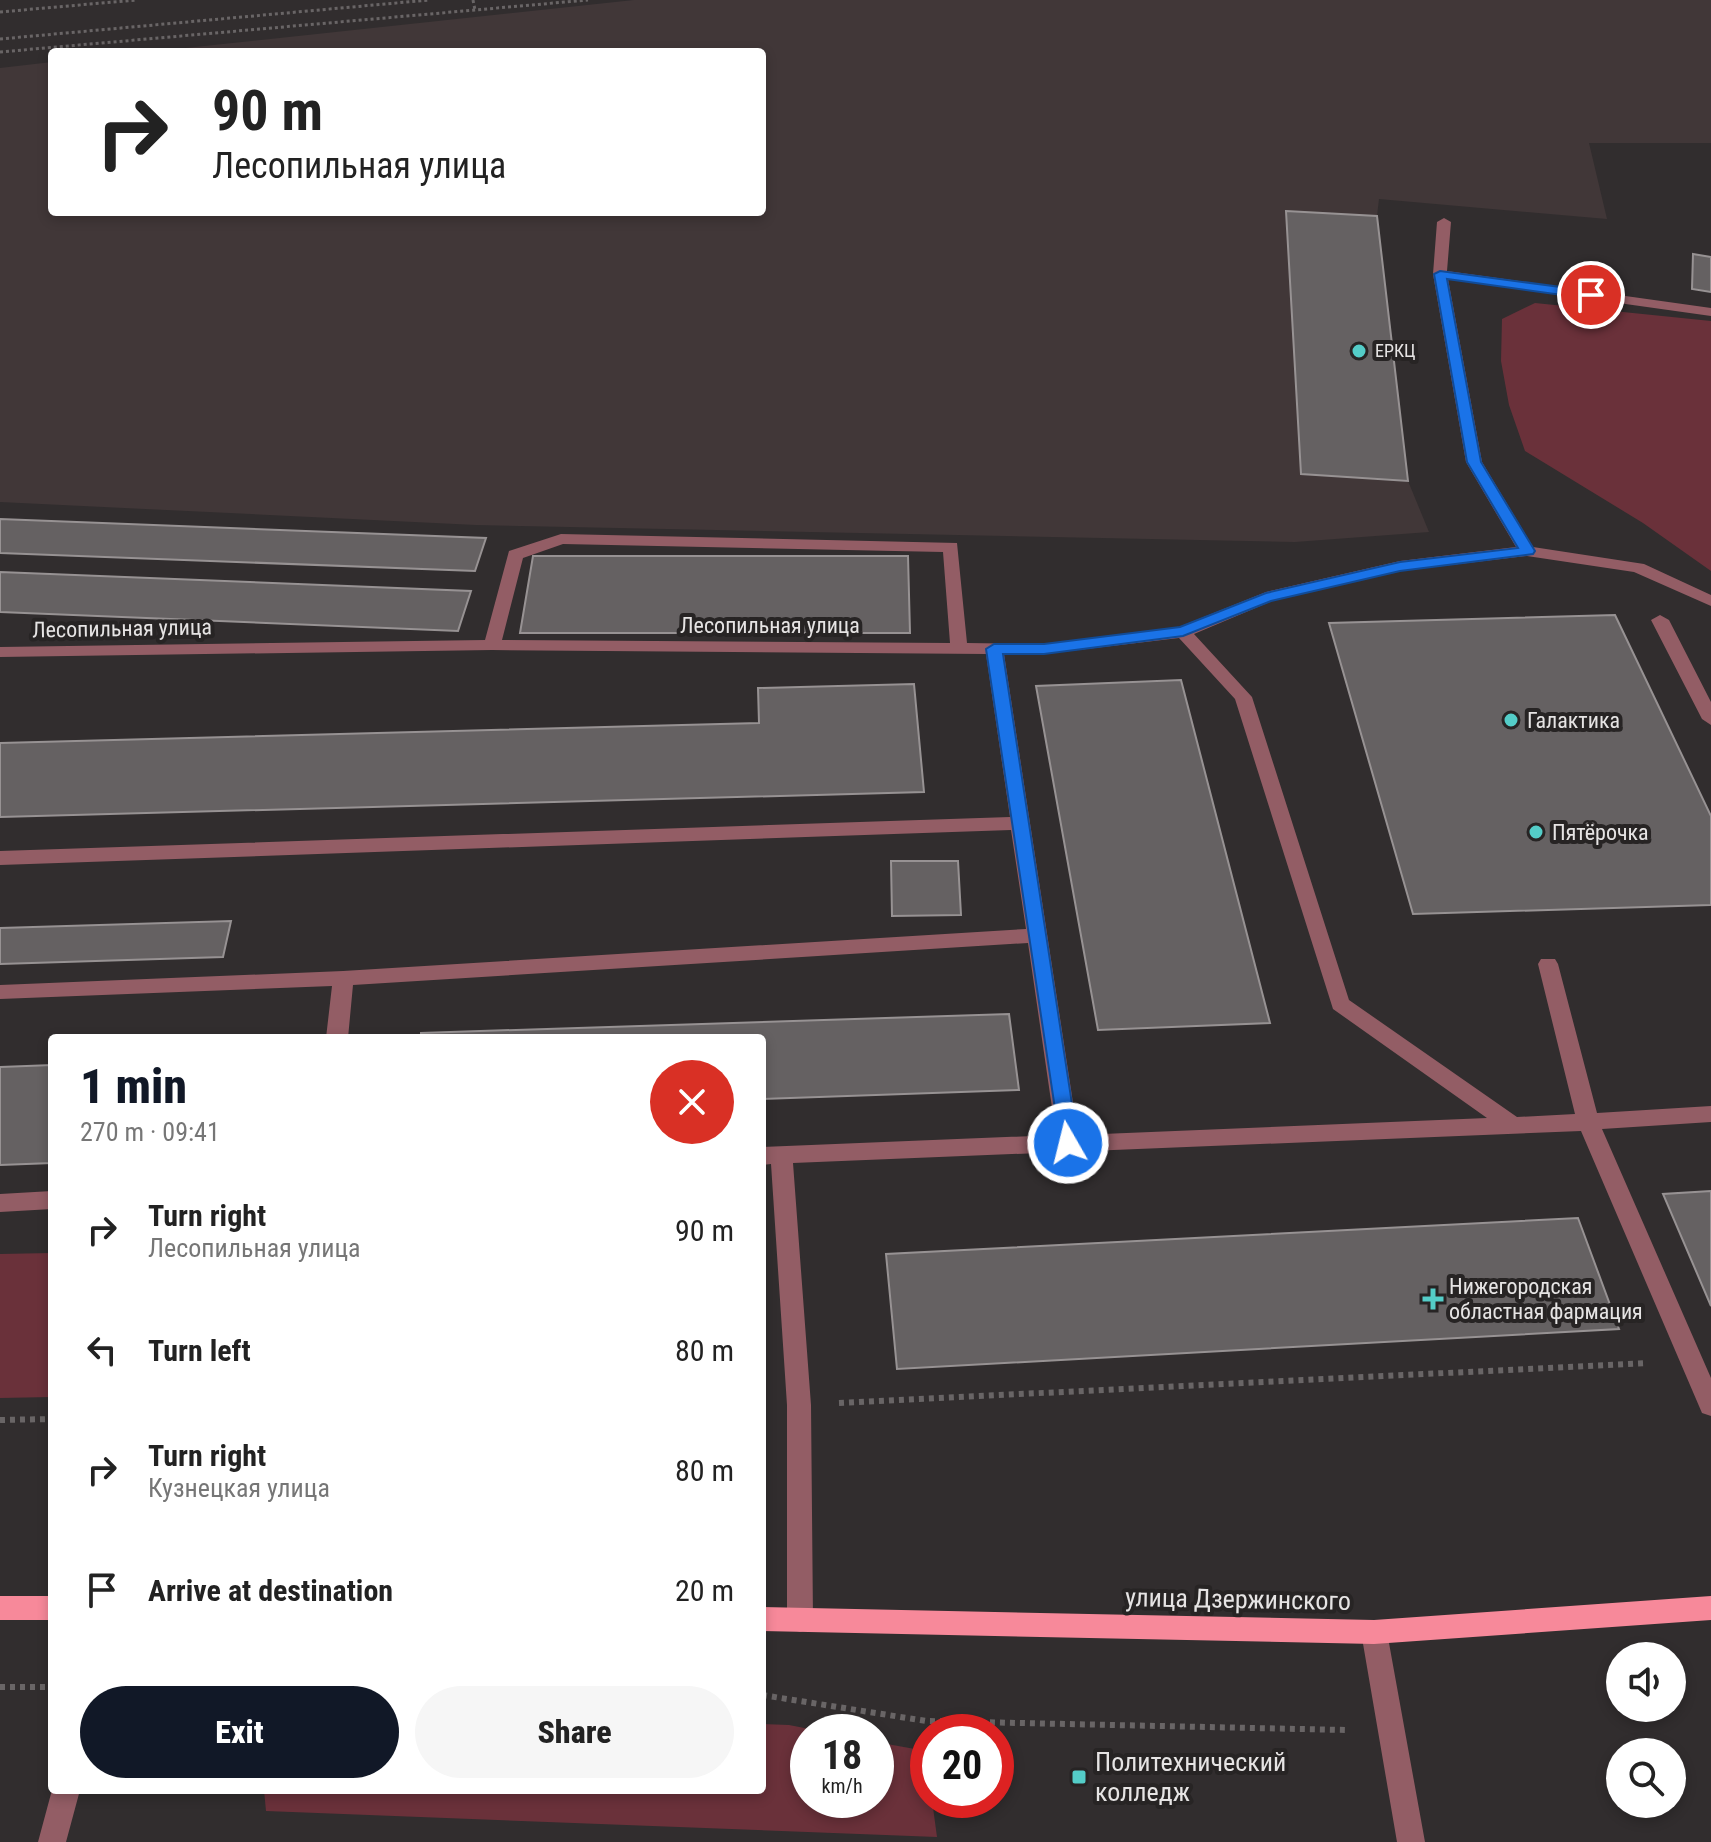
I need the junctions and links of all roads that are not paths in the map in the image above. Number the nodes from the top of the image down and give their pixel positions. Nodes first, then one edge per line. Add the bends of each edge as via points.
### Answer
1 (1444, 222) dead end
2 (1440, 274) junction
3 (1711, 312) edge
4 (1527, 551) junction
5 (1711, 601) edge
6 (1660, 620) dead end
7 (1183, 632) junction
8 (492, 645) junction
9 (959, 648) junction
10 (994, 649) junction
11 (0, 652) edge
12 (1711, 719) edge
13 (1020, 823) junction
14 (0, 858) edge
15 (1037, 935) junction
16 (1548, 964) dead end
17 (343, 978) junction
18 (0, 992) edge
19 (337, 1034) edge
20 (1711, 1114) edge
21 (1588, 1122) junction
22 (1513, 1125) junction
23 (1068, 1143) junction
24 (772, 1156) edge
25 (48, 1200) edge
26 (0, 1203) edge
27 (1711, 1406) edge
28 (0, 1608) edge
29 (48, 1608) edge
30 (1711, 1608) edge
31 (766, 1619) edge
32 (800, 1620) junction
33 (1374, 1632) junction
34 (65, 1794) edge
35 (52, 1842) edge
36 (1411, 1842) edge

1 - 2 street
2 - 3 street
2 - 4 street via 1474,462
4 - 5 street, Лесопильная улица via 1638,568
4 - 7 street, Лесопильная улица via 1400,566 1266,597
6 - 12 street
7 - 10 street, Лесопильная улица via 1044,649
7 - 22 street via 1243,697 1340,1004
8 - 9 street, Лесопильная улица
8 - 9 street via 515,555 561,539 951,547
8 - 11 street, Лесопильная улица
9 - 10 street, Лесопильная улица
10 - 13 street
13 - 14 street
13 - 15 street
15 - 17 street
15 - 23 street
16 - 21 street
17 - 18 street
17 - 19 street
20 - 21 street
21 - 22 street
21 - 27 street
22 - 23 street
23 - 24 street
24 - 32 street via 799,1405
25 - 26 street
28 - 29 main road
30 - 33 main road, улица Дзержинского
31 - 32 main road, улица Дзержинского
32 - 33 main road, улица Дзержинского
33 - 36 street
34 - 35 street

